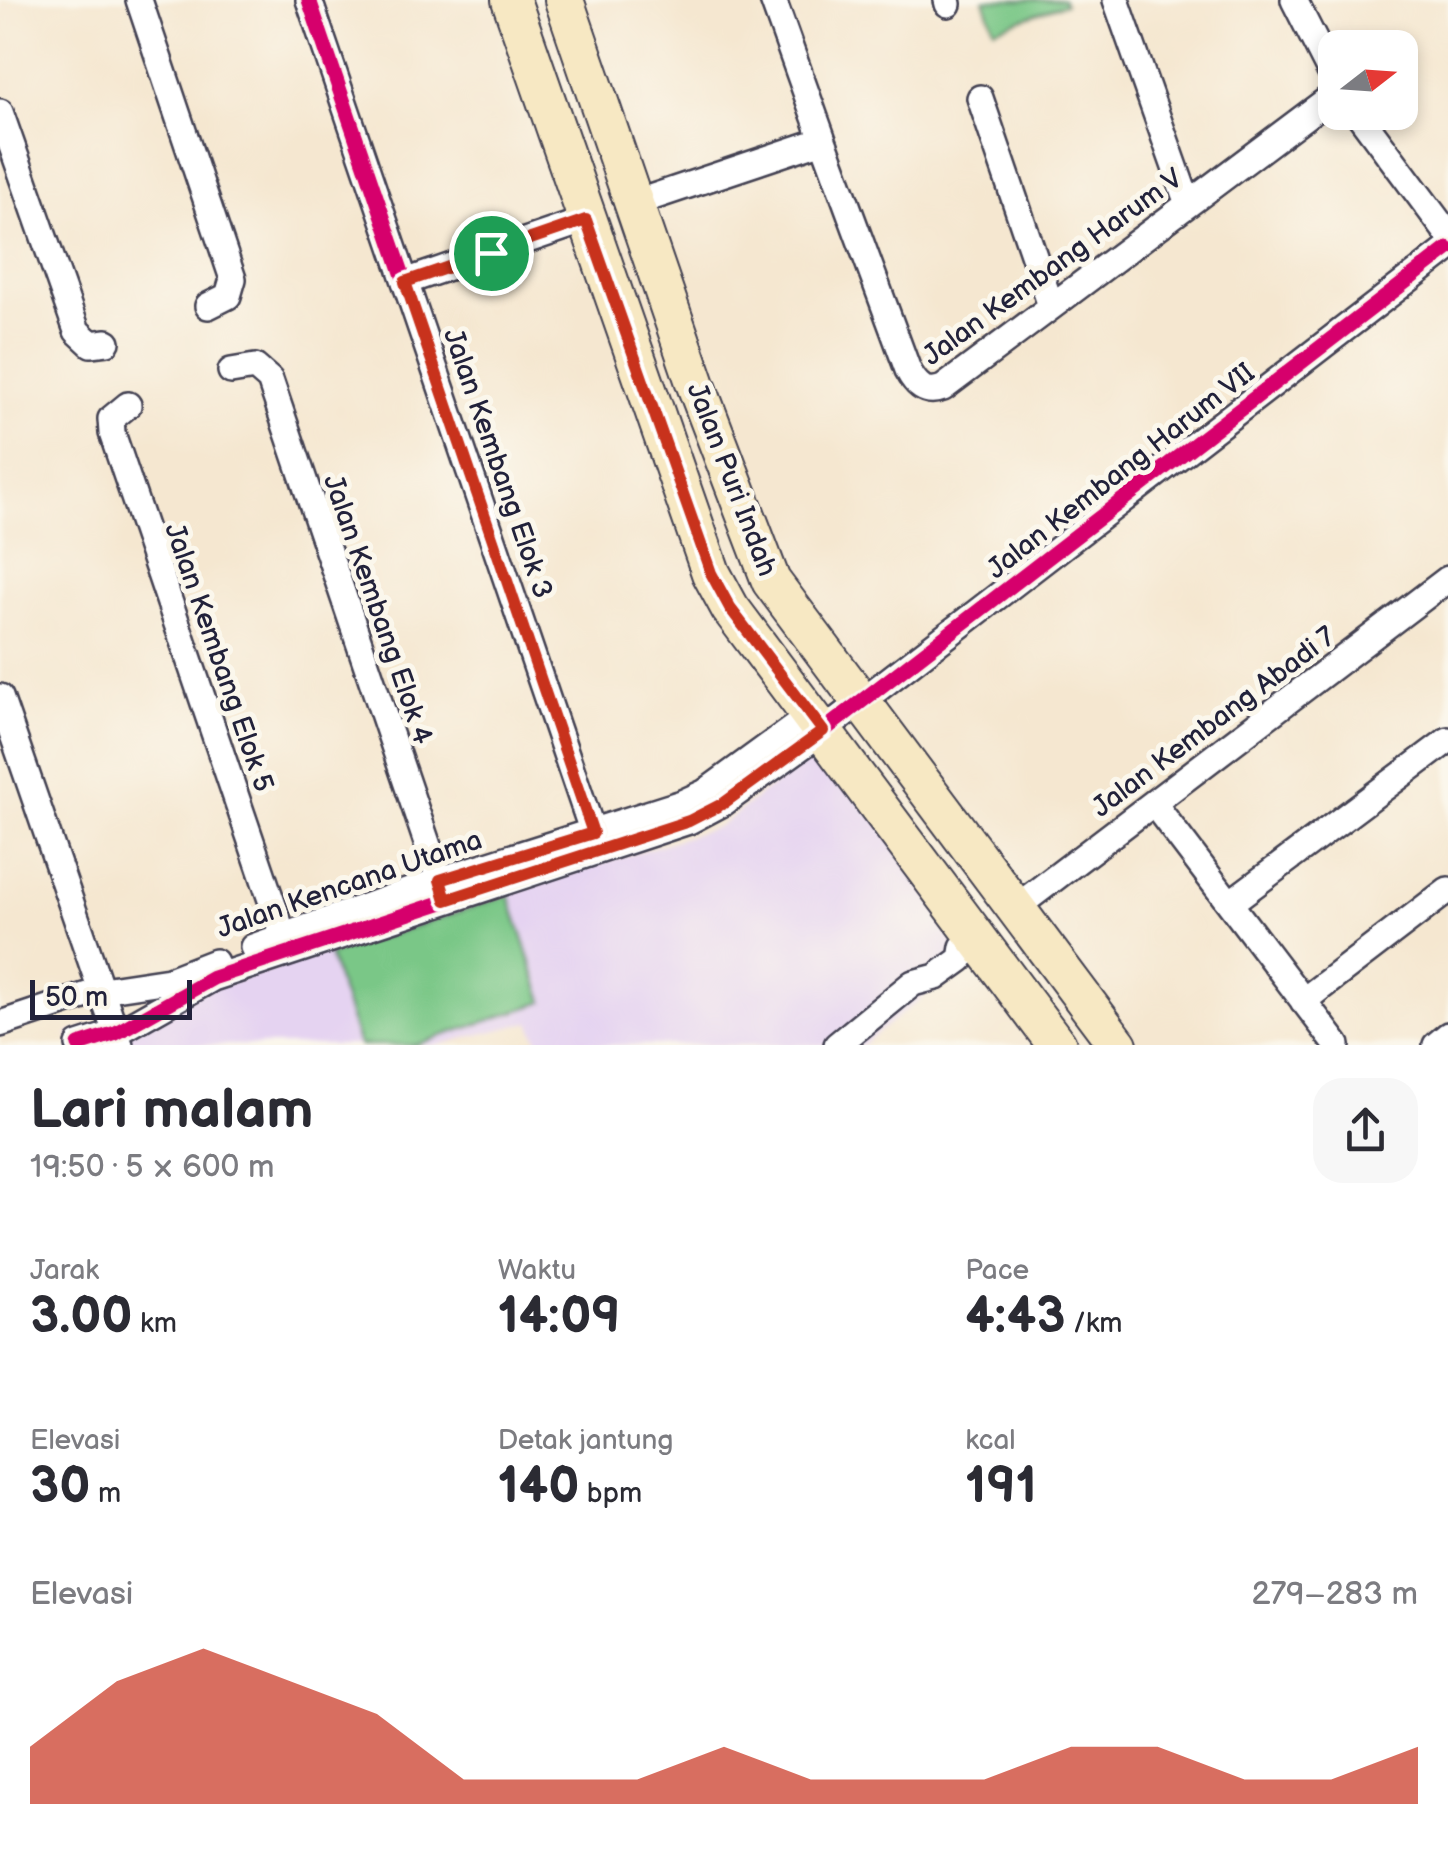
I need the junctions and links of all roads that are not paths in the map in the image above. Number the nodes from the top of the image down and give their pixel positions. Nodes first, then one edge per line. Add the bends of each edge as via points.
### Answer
1 (139, 0) edge
2 (309, 0) edge
3 (511, 0) edge
4 (564, 0) edge
5 (773, 0) edge
6 (1116, 0) edge
7 (1294, 0) edge
8 (1318, 47) edge
9 (980, 98) dead end
10 (1318, 107) edge
11 (0, 112) edge
12 (1370, 130) edge
13 (823, 140) junction
14 (632, 204) junction
15 (1188, 204) junction
16 (586, 220) junction
17 (1448, 234) edge
18 (1448, 249) edge
19 (405, 282) junction
20 (208, 306) dead end
21 (1051, 306) junction
22 (107, 342) dead end
23 (231, 371) dead end
24 (128, 405) dead end
25 (1448, 579) edge
26 (0, 697) edge
27 (863, 701) junction
28 (817, 723) junction
29 (1448, 740) edge
30 (1154, 804) junction
31 (685, 812) junction
32 (593, 833) junction
33 (443, 890) junction
34 (1448, 890) edge
35 (1230, 903) junction
36 (1014, 909) junction
37 (290, 940) junction
38 (970, 942) junction
39 (102, 990) junction
40 (1303, 1001) junction
41 (0, 1024) edge
42 (1448, 1036) edge
43 (118, 1039) edge
44 (79, 1045) edge
45 (837, 1045) edge
46 (1057, 1045) edge
47 (1118, 1045) edge
48 (1337, 1045) edge
49 (1436, 1045) edge

1 - 20 street via 232,278 228,296
2 - 19 street, Jalan Kembang Elok 3
3 - 16 main road, Jalan Puri Indah
4 - 14 main road, Jalan Puri Indah
5 - 13 street
6 - 15 street
7 - 8 street
9 - 21 street
10 - 15 street, Jalan Kembang Harum V
11 - 22 street via 76,331 91,344
12 - 17 street
13 - 14 street
13 - 21 street, Jalan Kembang Harum V via 919,386 943,388
14 - 27 main road, Jalan Puri Indah via 770,582
15 - 21 street, Jalan Kembang Harum V
16 - 19 street
16 - 28 main road, Jalan Puri Indah via 711,573
18 - 27 street, Jalan Kembang Harum VII
19 - 32 street, Jalan Kembang Elok 3
23 - 33 street, Jalan Kembang Elok 4 via 255,367 270,380
24 - 37 street, Jalan Kembang Elok 5 via 111,419 112,433
25 - 30 street, Jalan Kembang Abadi 7
26 - 39 street
27 - 28 street, Jalan Kembang Harum VII
27 - 36 main road, Jalan Puri Indah
28 - 31 street, Jalan Kembang Harum VII via 724,803
28 - 38 main road, Jalan Puri Indah
29 - 35 street
30 - 35 street
30 - 36 street, Jalan Kembang Abadi 7
31 - 32 street, Jalan Kencana Utama
31 - 33 street
32 - 33 street, Jalan Kencana Utama
33 - 37 street
34 - 40 street
35 - 40 street
36 - 47 main road, Jalan Puri Indah
37 - 39 street, Jalan Kencana Utama via 170,980
37 - 43 street via 168,1002
38 - 45 street via 961,959 913,983
38 - 46 main road, Jalan Puri Indah
39 - 41 street, Jalan Kencana Utama
39 - 43 street
40 - 48 street
42 - 49 street
43 - 44 street

